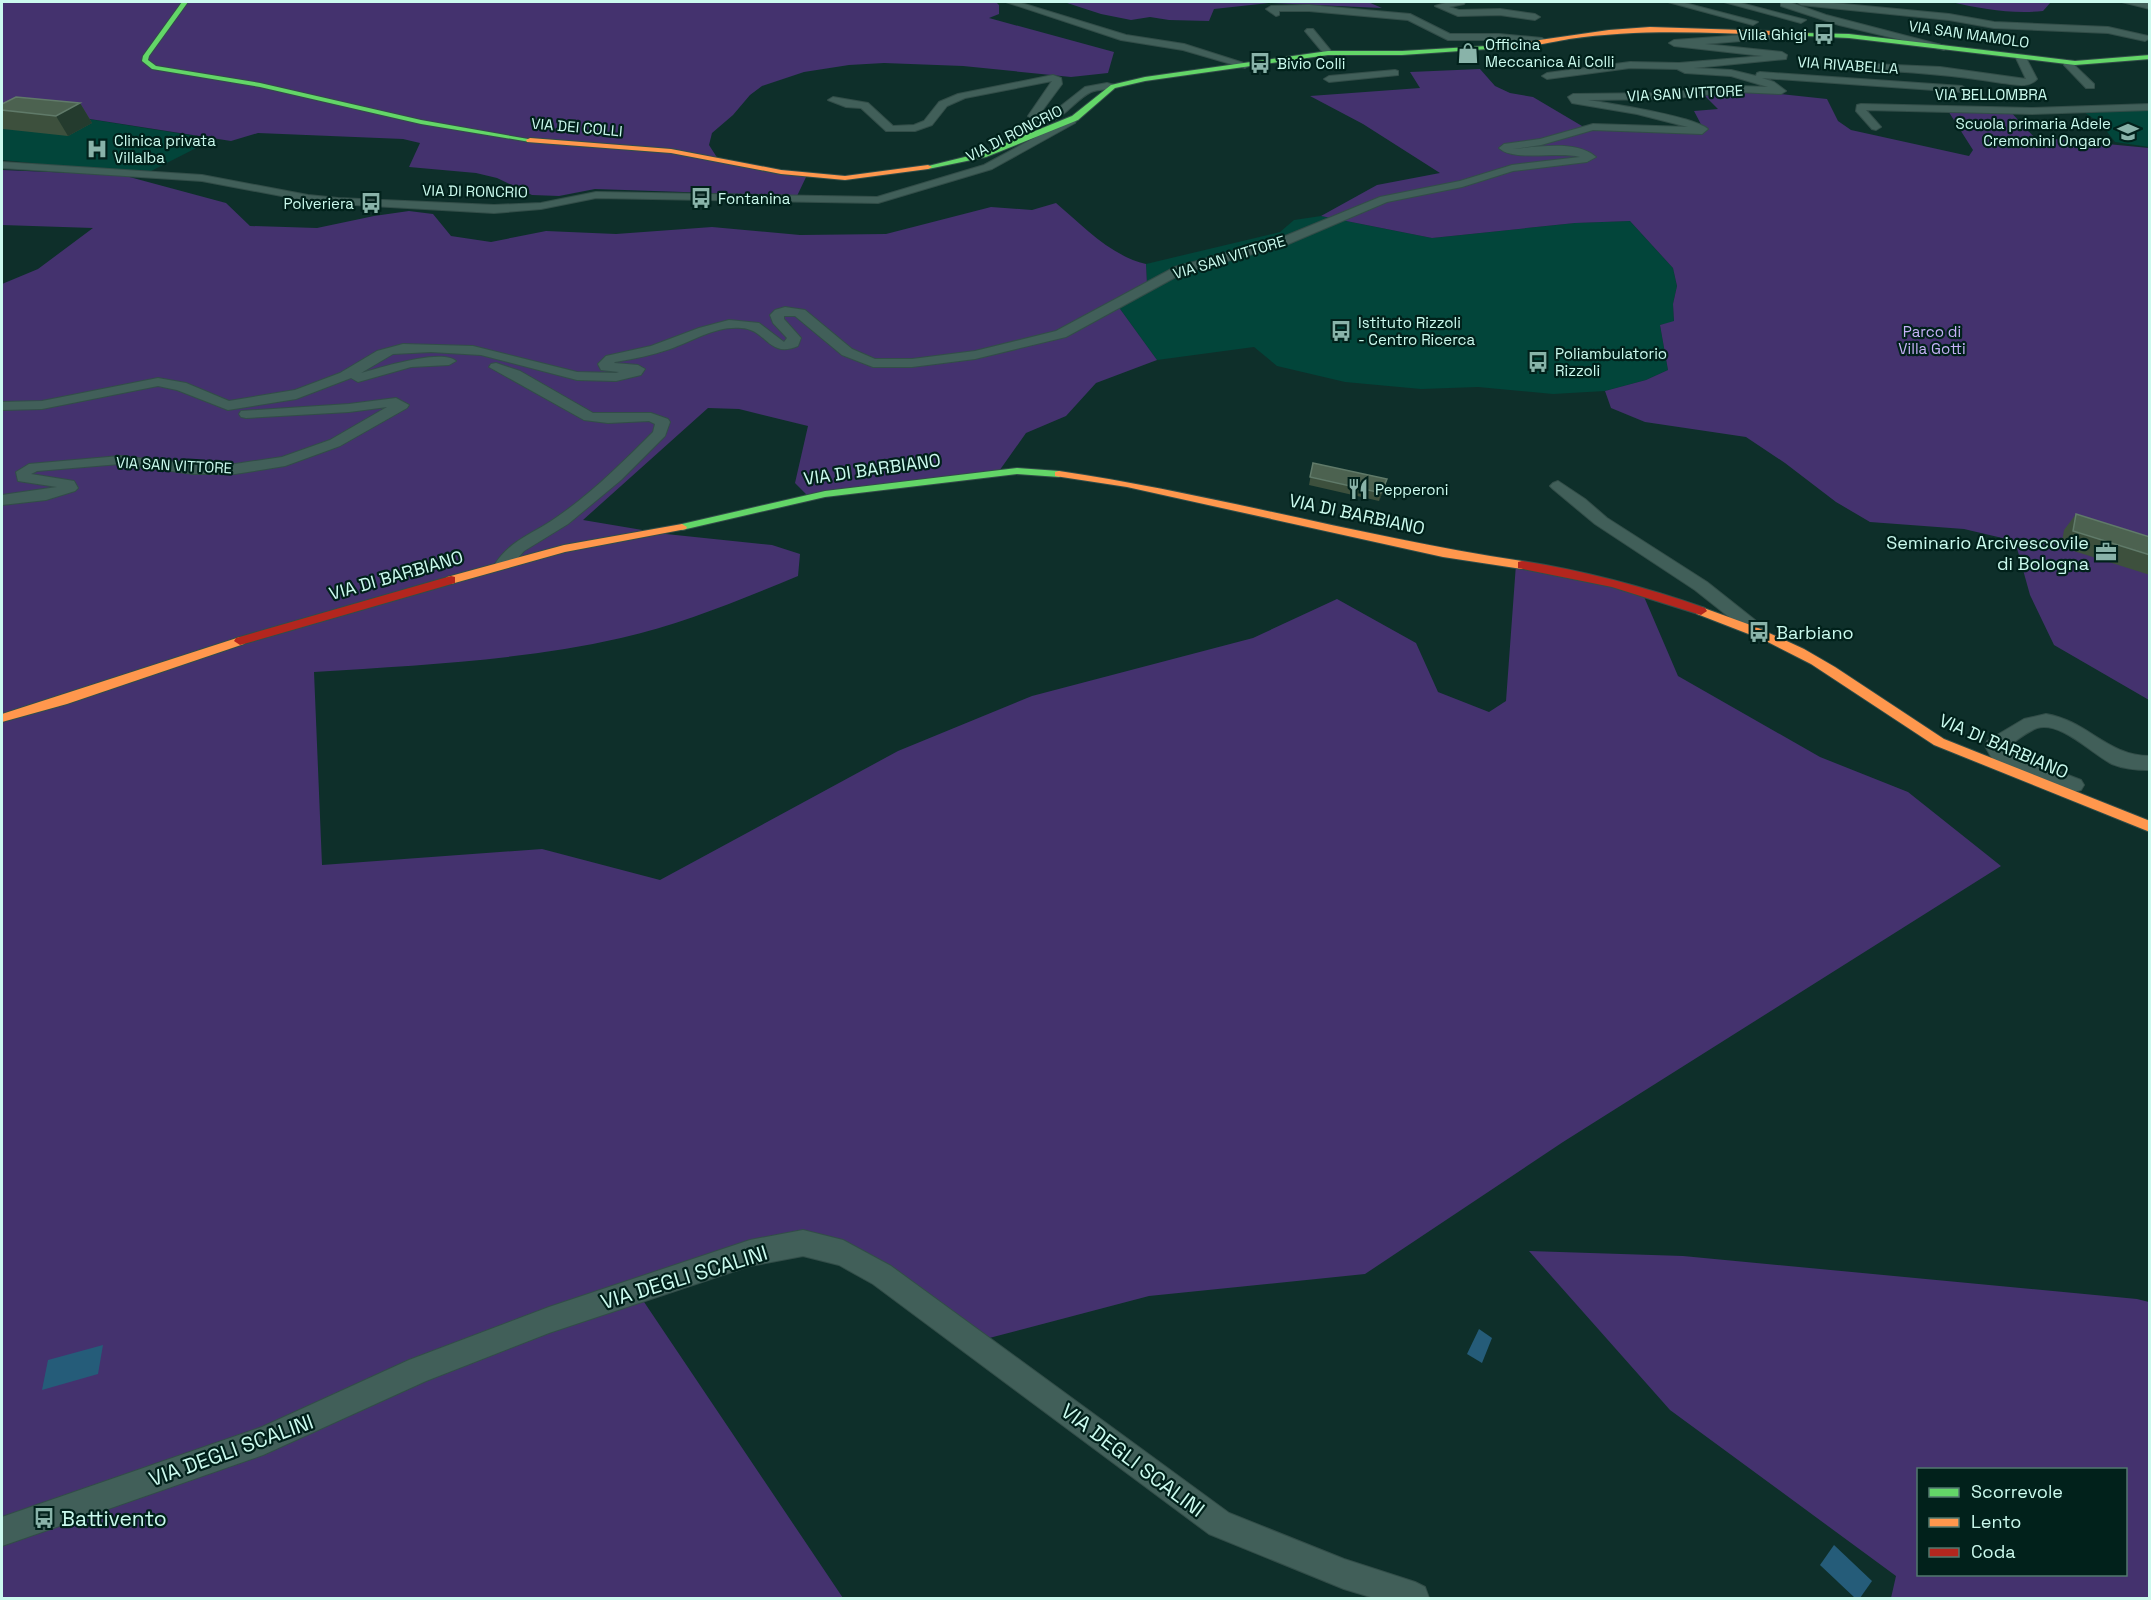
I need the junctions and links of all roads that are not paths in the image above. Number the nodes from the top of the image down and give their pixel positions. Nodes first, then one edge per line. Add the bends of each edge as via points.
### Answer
1 (185, 2) edge
2 (1010, 2) edge
3 (1461, 2) edge
4 (1672, 2) edge
5 (1728, 2) edge
6 (1785, 2) edge
7 (1801, 2) edge
8 (1897, 2) edge
9 (2126, 2) edge
10 (2150, 6) edge
11 (1276, 13) dead end
12 (1949, 17) junction
13 (1542, 27) junction
14 (1310, 31) dead end
15 (1795, 32) junction
16 (2148, 35) edge
17 (1866, 37) junction
18 (1949, 48) junction
19 (1343, 52) junction
20 (1328, 53) junction
21 (2021, 58) junction
22 (2147, 58) edge
23 (2067, 63) junction
24 (1245, 65) junction
25 (1678, 66) junction
26 (1848, 66) dead end
27 (1395, 73) dead end
28 (1731, 73) junction
29 (1360, 75) junction
30 (1548, 76) dead end
31 (1329, 79) dead end
32 (1113, 86) junction
33 (2090, 86) dead end
34 (1962, 89) dead end
35 (833, 100) dead end
36 (2150, 107) edge
37 (1075, 118) junction
38 (1876, 128) dead end
39 (2, 165) edge
40 (297, 394) junction
41 (2, 406) edge
42 (228, 406) junction
43 (1558, 486) dead end
44 (2, 500) edge
45 (503, 564) junction
46 (1759, 632) junction
47 (2, 718) edge
48 (2150, 763) edge
49 (2092, 804) junction
50 (2150, 827) edge
51 (2, 1532) edge
52 (1414, 1599) edge

1 - 37 main road, VIA DEI COLLI via 146,56 145,61 154,68 246,82 421,122 545,143 671,151 781,172 845,178 955,163
2 - 24 street, VIA SAN MAMOLO via 1124,38 1184,47
3 - 13 street via 1439,6 1458,13 1500,12
4 - 15 street
5 - 17 street, VIA SAN MAMOLO
6 - 18 street
7 - 12 street
8 - 12 street
9 - 10 street
11 - 13 street, VIA SAN MAMOLO via 1271,9 1309,8 1410,17 1448,37 1499,37
12 - 16 street via 1994,25
13 - 15 main road, VIA SAN MAMOLO
13 - 19 main road, VIA SAN MAMOLO via 1435,51
14 - 20 street
15 - 17 main road, VIA SAN MAMOLO
15 - 25 street, VIA SAN VITTORE via 1676,42 1784,56
17 - 18 main road, VIA SAN MAMOLO
18 - 21 main road, VIA SAN MAMOLO
19 - 20 main road, VIA SAN MAMOLO
19 - 29 street
20 - 24 main road, VIA SAN MAMOLO
21 - 23 main road, VIA SAN MAMOLO
21 - 26 street, VIA RIVABELLA via 2032,78 2028,82 1940,70
22 - 23 main road, VIA SAN MAMOLO
23 - 33 street
24 - 32 main road, VIA SAN MAMOLO
25 - 28 street, VIA SAN VITTORE via 1685,70
25 - 30 street, VIA SAN VITTORE via 1630,65
27 - 29 street
28 - 34 street, VIA RIVABELLA
28 - 40 street, VIA SAN VITTORE via 1782,91 1736,89 1664,96 1573,97 1576,101 1637,111 1703,129 1593,127 1540,142 1508,146 1504,148 1511,152 1563,152 1591,157 1512,168 1462,184 1384,199 1282,242 1179,270 1043,340 945,360 873,363 847,352 800,313 790,310 777,315 794,338 793,344 778,345 754,326 714,327 605,364 638,369 625,376 568,376 478,350 403,348 380,354 349,375
29 - 31 street
32 - 35 street, VIA SAN MAMOLO via 1087,89 1053,118 1039,119 1033,116 1057,84 1053,78 962,96 943,104 928,123 900,129 885,127 864,105
32 - 37 main road
36 - 38 street, VIA BELLOMBRA via 2032,111 1861,107
37 - 39 street, VIA DI RONCRIO via 988,167 878,200 596,195 541,206 494,209 338,201 202,178
40 - 42 street, VIA SAN VITTORE
40 - 45 street, VIA SAN VITTORE via 410,363 449,360 484,363 515,374 589,417 651,417 663,422 660,433 616,477 562,521 518,547
41 - 42 street via 42,405 158,382 181,386
42 - 44 street, VIA SAN VITTORE via 232,414 264,415 396,402 402,405 335,443 285,461 236,469 193,469 120,460 34,467 24,472 23,478 69,484 70,488
43 - 46 street, VIA DI BARBIANO via 1601,521 1701,586
45 - 46 main road, VIA DI BARBIANO via 825,494 994,473 1040,472 1127,484 1443,553 1561,571 1650,593
45 - 47 main road, VIA DI BARBIANO via 198,653 59,703
46 - 49 main road, VIA DI BARBIANO via 1830,669 1939,742
48 - 49 street via 2121,760 2048,720 2032,723 1994,746 2001,757 2081,788
49 - 50 main road, VIA DI BARBIANO
51 - 52 street, VIA DEGLI SCALINI via 263,1441 419,1370 549,1320 750,1253 803,1243 843,1253 882,1275 1219,1524

